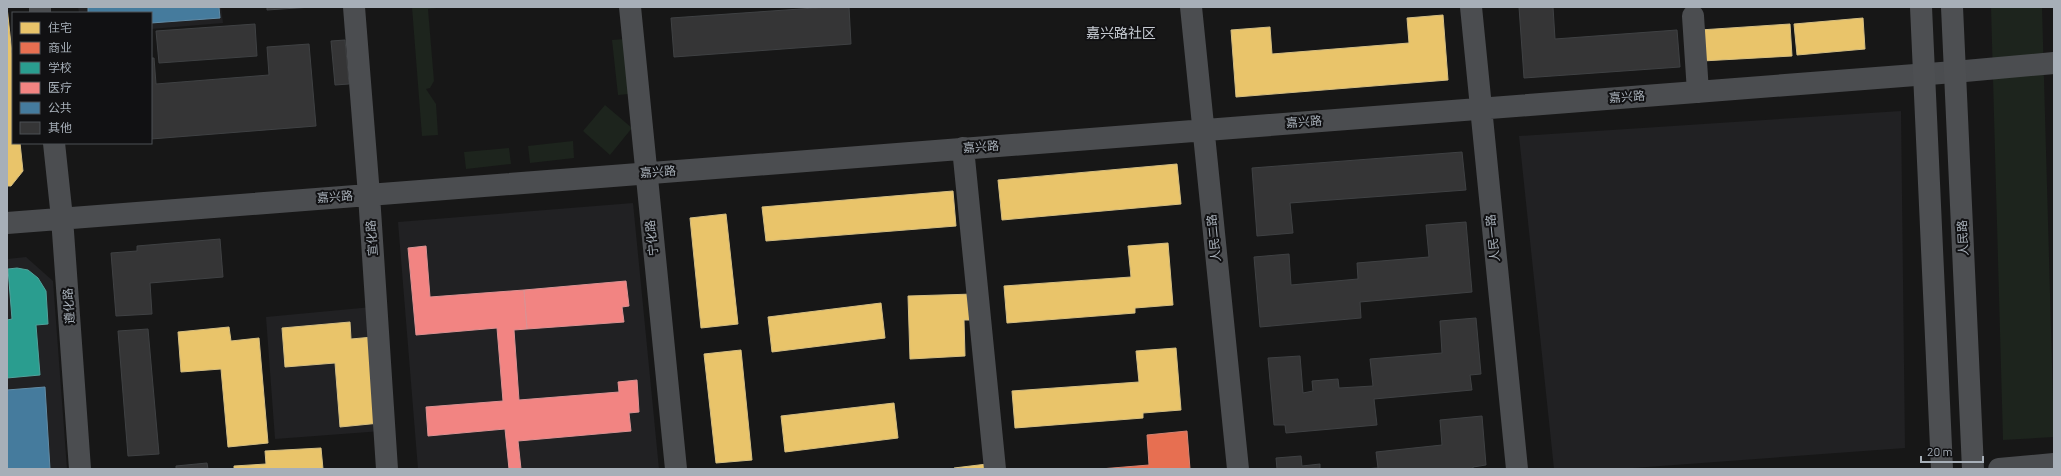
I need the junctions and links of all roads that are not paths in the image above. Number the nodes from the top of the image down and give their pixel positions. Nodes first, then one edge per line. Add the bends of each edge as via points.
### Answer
1 (354, 7) edge
2 (630, 7) edge
3 (1191, 7) edge
4 (1471, 7) edge
5 (1921, 7) edge
6 (1952, 7) edge
7 (1693, 16) dead end
8 (2054, 63) edge
9 (1954, 72) junction
10 (1923, 74) junction
11 (1698, 92) junction
12 (1480, 108) junction
13 (1203, 130) junction
14 (54, 144) edge
15 (963, 148) junction
16 (645, 173) junction
17 (369, 195) junction
18 (62, 218) junction
19 (7, 223) edge
20 (2054, 464) edge
21 (80, 469) edge
22 (387, 469) edge
23 (676, 469) edge
24 (995, 469) edge
25 (1238, 469) edge
26 (1517, 469) edge
27 (1942, 469) edge
28 (1973, 469) edge
29 (1999, 469) edge

1 - 17 street, 宣化路
2 - 16 street, 宁化路
3 - 13 street, 人民二路
4 - 12 street, 人民一路
5 - 10 main road
6 - 9 main road, 人民路
7 - 11 street
8 - 9 street, 嘉兴路
9 - 10 street, 嘉兴路
9 - 28 main road, 人民路
10 - 11 street, 嘉兴路
10 - 27 main road
11 - 12 street, 嘉兴路
12 - 13 street, 嘉兴路
12 - 26 street, 人民一路
13 - 15 street, 嘉兴路
13 - 25 street, 人民二路
14 - 18 street, 遵化路
15 - 16 street, 嘉兴路
15 - 24 street
16 - 17 street, 嘉兴路
16 - 23 street, 宁化路
17 - 18 street, 嘉兴路
17 - 22 street, 宣化路
18 - 19 street, 嘉兴路
18 - 21 street, 遵化路
20 - 29 street

